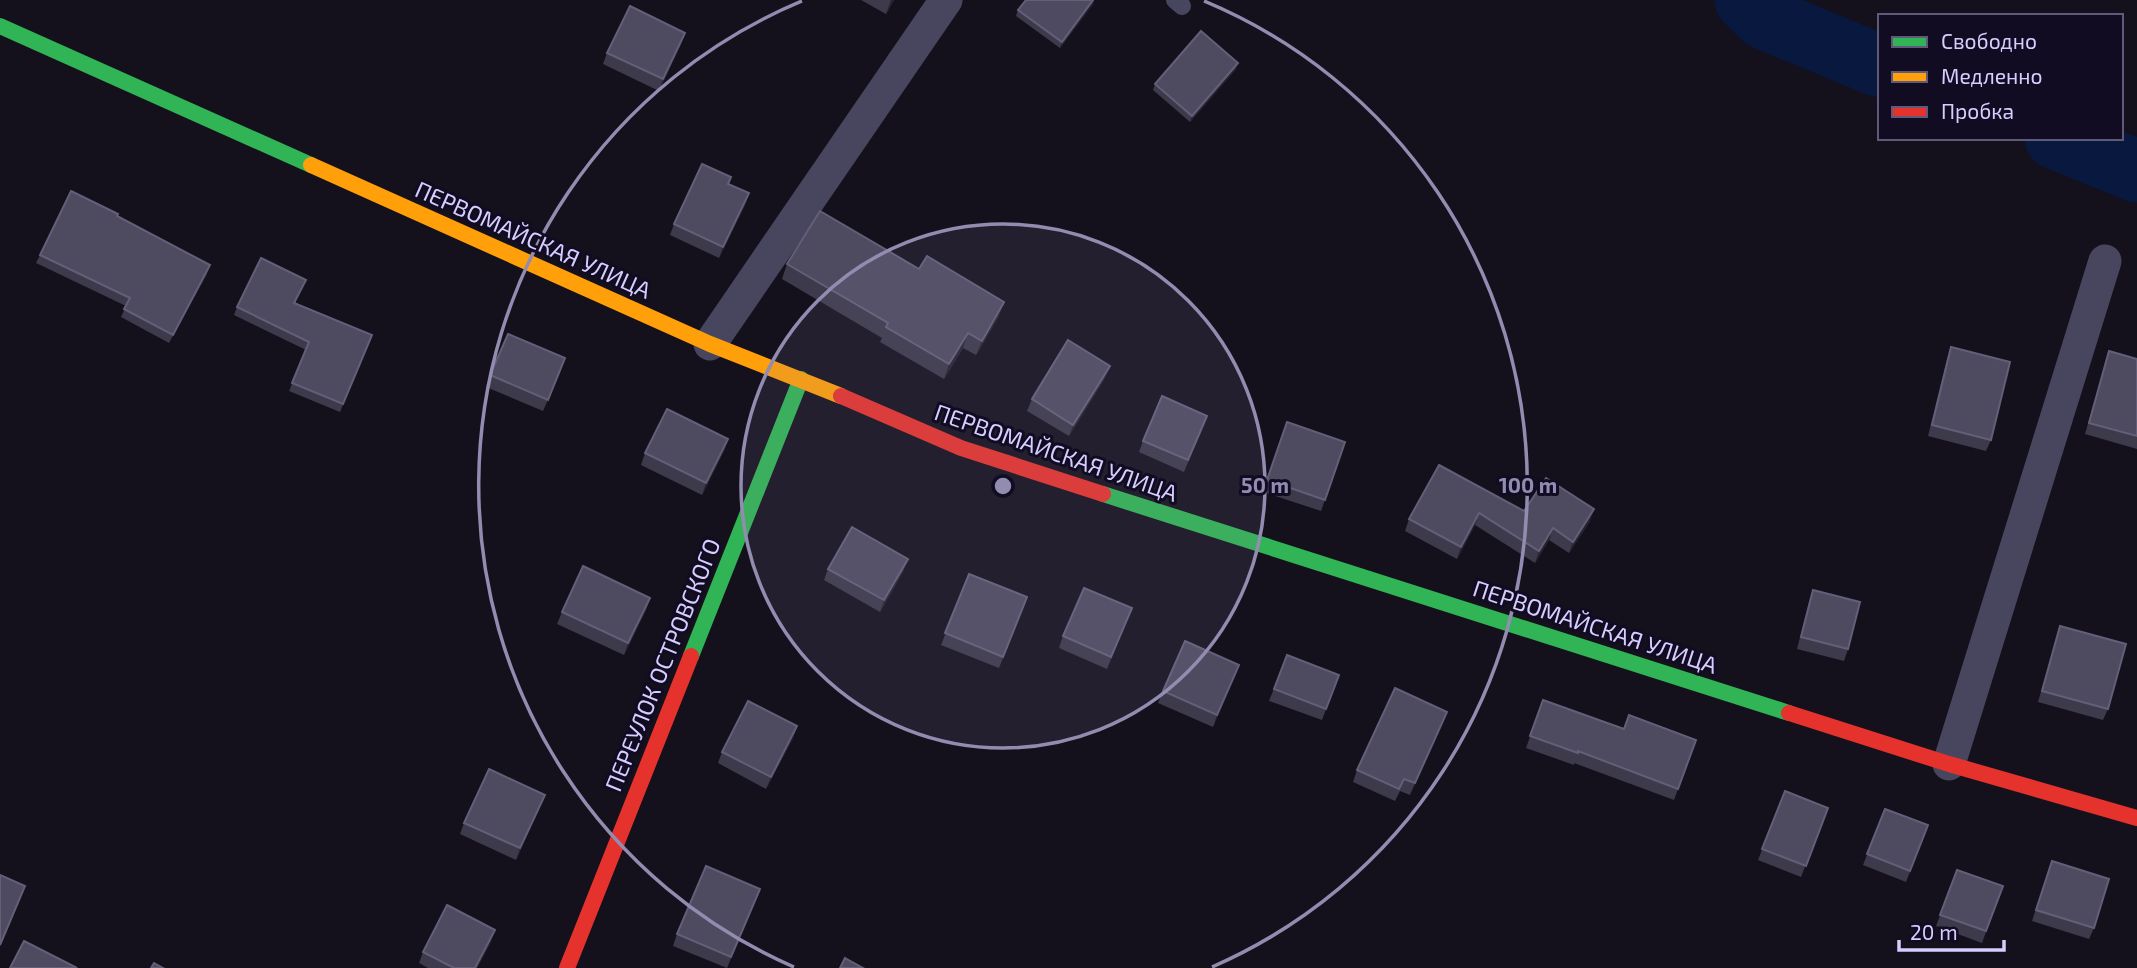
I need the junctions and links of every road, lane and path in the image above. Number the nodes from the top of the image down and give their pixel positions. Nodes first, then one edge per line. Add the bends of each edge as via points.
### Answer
1 (946, 0) edge
2 (0, 26) edge
3 (2105, 261) dead end
4 (710, 344) junction
5 (801, 379) junction
6 (1949, 764) junction
7 (2137, 818) edge
8 (571, 967) edge

1 - 4 street
2 - 4 street, ПЕРВОМАЙСКАЯ УЛИЦА
3 - 6 street
4 - 5 street, ПЕРВОМАЙСКАЯ УЛИЦА
5 - 6 street, ПЕРВОМАЙСКАЯ УЛИЦА via 961,449
5 - 8 street, ПЕРЕУЛОК ОСТРОВСКОГО
6 - 7 street, ПЕРВОМАЙСКАЯ УЛИЦА

